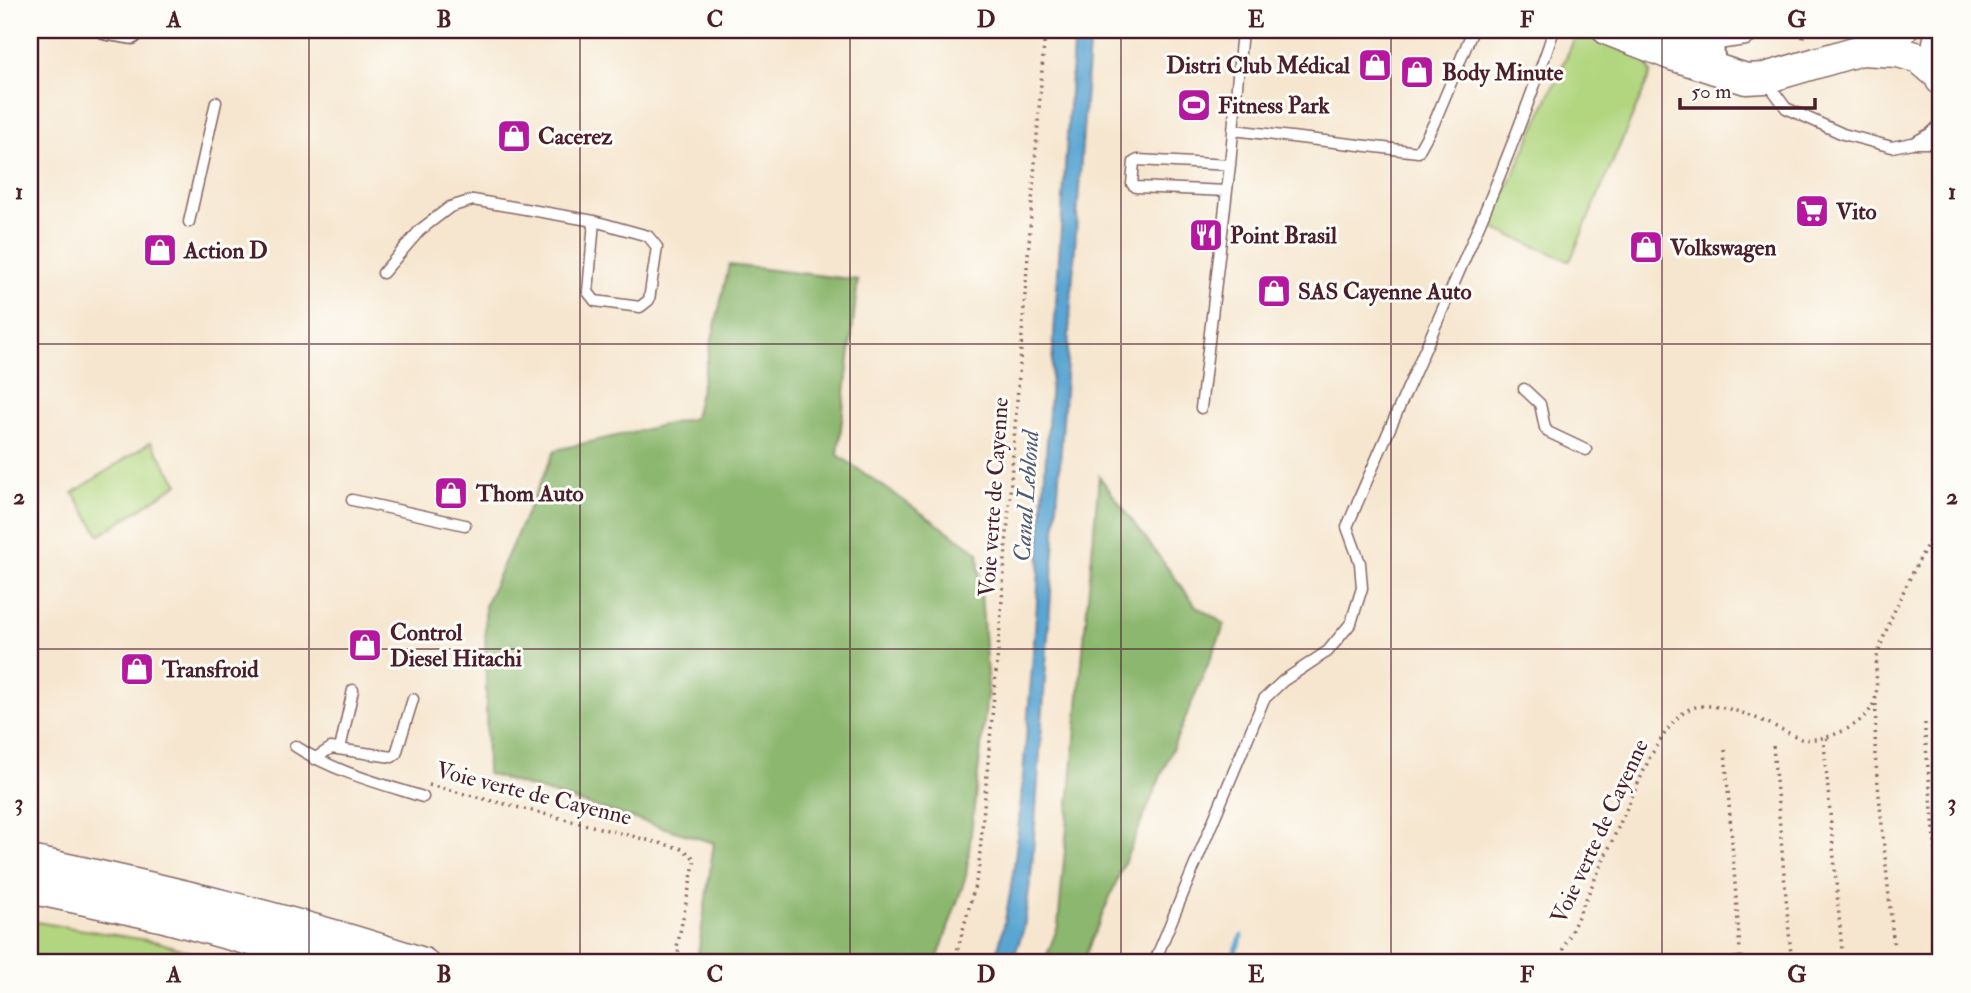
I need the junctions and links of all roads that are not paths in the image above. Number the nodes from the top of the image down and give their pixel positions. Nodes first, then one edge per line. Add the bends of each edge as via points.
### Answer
1 (107, 30) edge
2 (1242, 30) edge
3 (1473, 30) edge
4 (1554, 30) edge
5 (1608, 30) edge
6 (1653, 30) edge
7 (1765, 30) edge
8 (1902, 30) edge
9 (1941, 31) edge
10 (132, 34) dead end
11 (1705, 44) edge
12 (1860, 50) junction
13 (1765, 78) junction
14 (1941, 78) edge
15 (215, 102) dead end
16 (1941, 123) edge
17 (1233, 130) junction
18 (1912, 143) junction
19 (1941, 143) edge
20 (1230, 165) junction
21 (1227, 191) junction
22 (594, 221) junction
23 (189, 222) dead end
24 (383, 273) dead end
25 (1524, 389) dead end
26 (1201, 408) dead end
27 (1586, 450) dead end
28 (352, 499) dead end
29 (465, 525) dead end
30 (353, 690) dead end
31 (413, 699) dead end
32 (295, 746) dead end
33 (340, 749) junction
34 (314, 758) junction
35 (424, 797) dead end
36 (30, 861) edge
37 (30, 888) edge
38 (334, 963) edge
39 (423, 963) edge
40 (1154, 963) edge

1 - 10 street
2 - 17 lane
3 - 17 lane via 1418,152
4 - 40 lane via 1494,185 1347,527 1360,563 1362,588 1351,623 1328,652 1264,699
5 - 11 main road
6 - 11 lane
7 - 11 lane via 1746,40
8 - 12 main road
9 - 14 main road
11 - 13 main road via 1746,79
12 - 13 main road
12 - 14 main road via 1919,58
13 - 18 lane via 1786,108 1843,135 1892,147
15 - 23 lane
16 - 18 lane
17 - 20 lane
18 - 19 lane
20 - 21 lane
20 - 21 lane via 1134,162 1132,184 1136,187
21 - 26 lane
22 - 22 lane via 648,236 657,247 649,300 640,307 595,302 588,292
22 - 24 lane via 473,200 450,207 420,230
25 - 27 lane via 1540,404 1545,428
28 - 29 lane
30 - 33 lane
31 - 33 lane via 397,754
32 - 34 lane
33 - 34 lane via 331,748
34 - 35 lane
36 - 39 main road via 257,914
37 - 38 main road via 161,916

